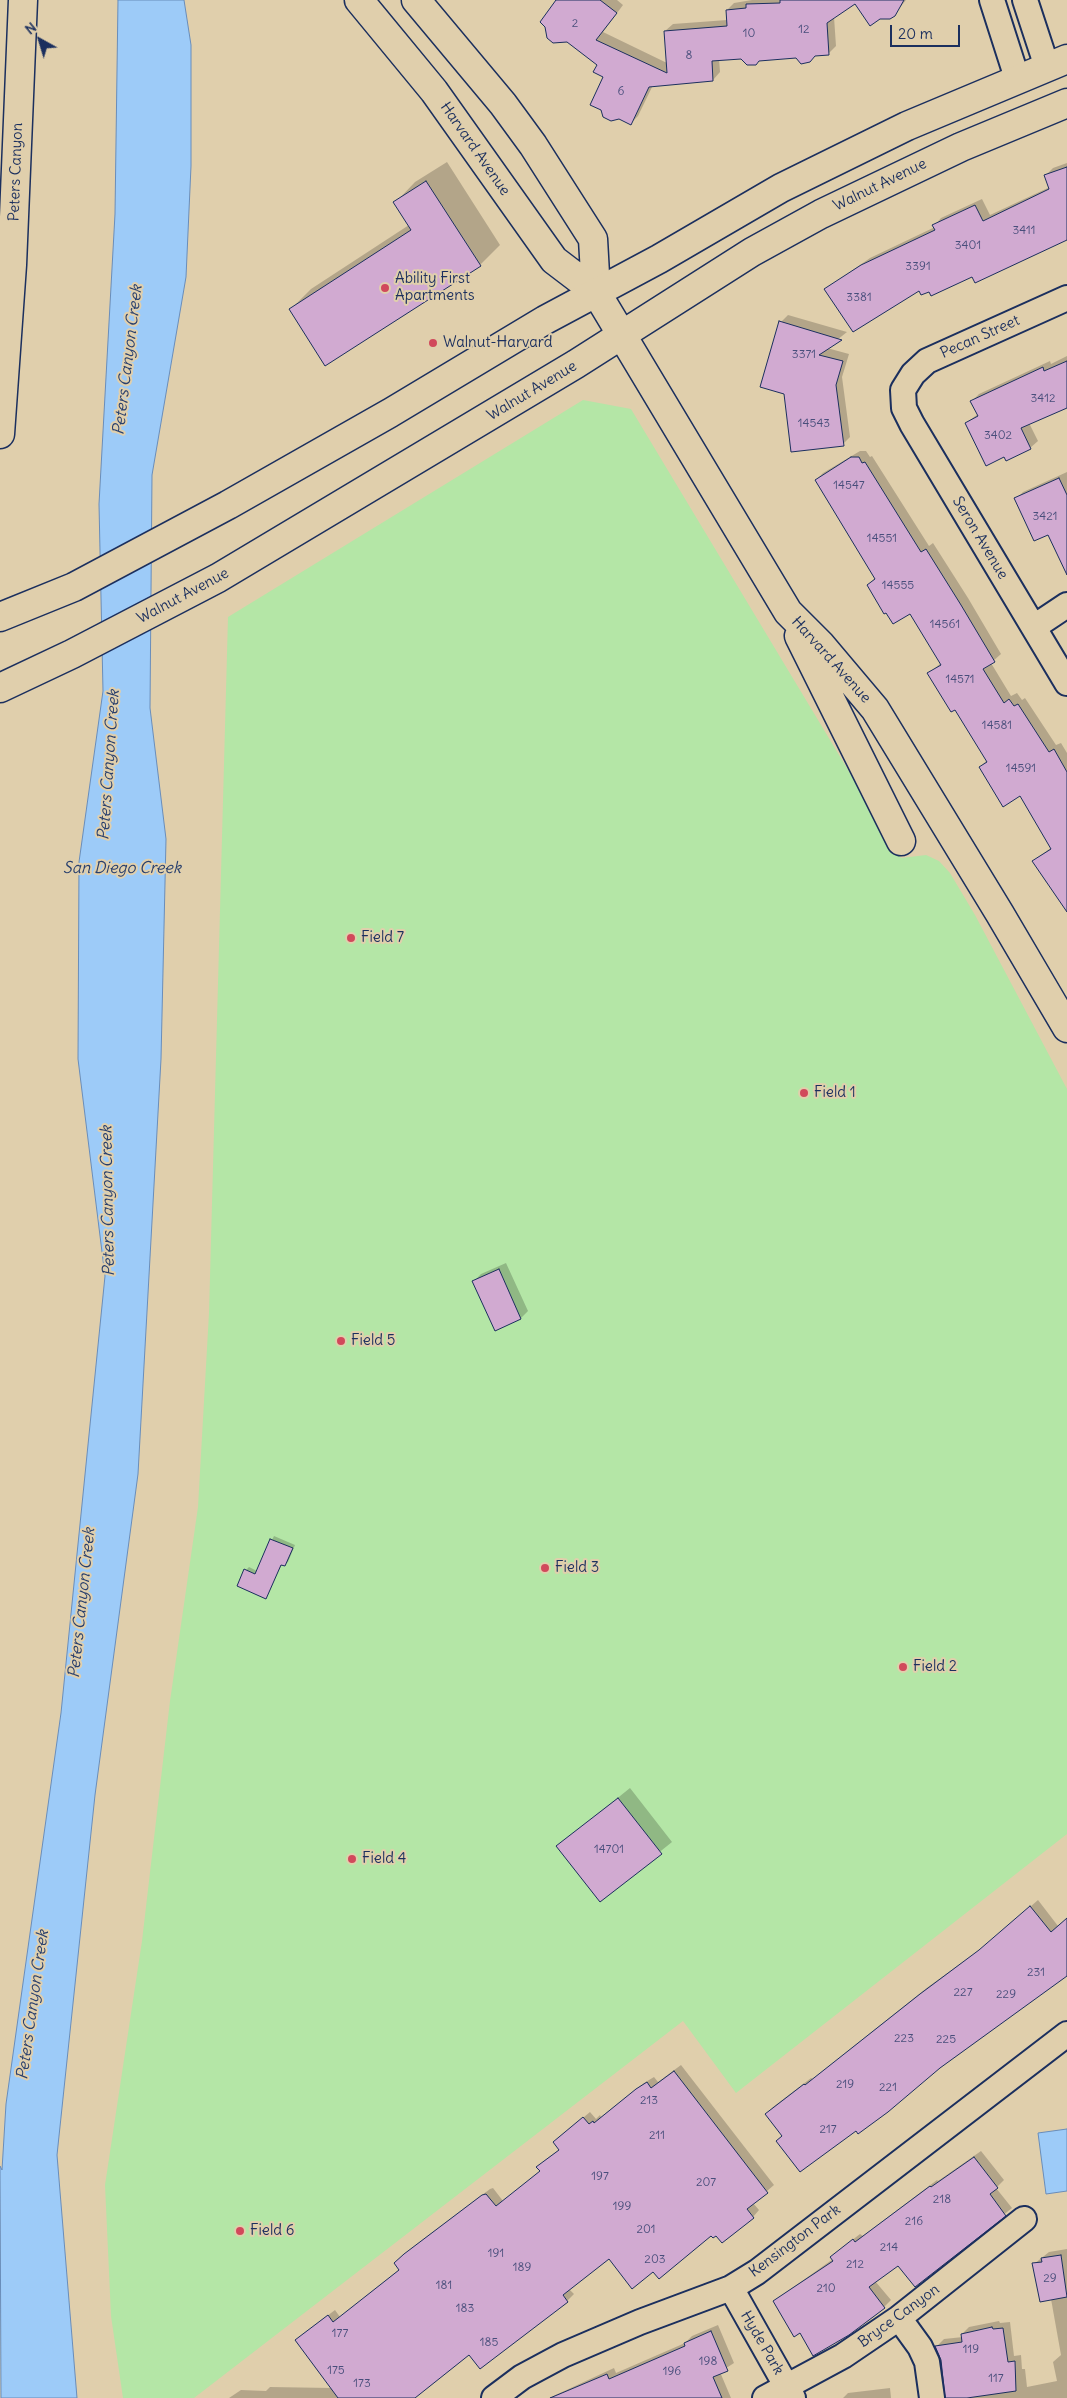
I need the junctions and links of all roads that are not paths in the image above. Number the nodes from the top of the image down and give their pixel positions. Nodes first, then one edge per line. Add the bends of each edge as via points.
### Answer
1 (23, 0) edge
2 (359, 0) edge
3 (416, 0) edge
4 (992, 0) edge
5 (1025, 0) edge
6 (1057, 63) edge
7 (1018, 78) junction
8 (1067, 103) edge
9 (596, 292) junction
10 (1067, 298) edge
11 (622, 334) junction
12 (903, 390) joint
13 (0, 434) edge
14 (1067, 605) edge
15 (788, 612) junction
16 (0, 617) edge
17 (1034, 627) junction
18 (1067, 683) edge
19 (0, 688) edge
20 (901, 841) dead end
21 (1067, 1028) edge
22 (1067, 2034) edge
23 (1024, 2219) dead end
24 (730, 2288) junction
25 (899, 2318) junction
26 (790, 2392) edge
27 (494, 2398) edge
28 (765, 2398) edge
29 (932, 2398) edge

1 - 13 main road, Peters Canyon via 12,265
2 - 9 main road, Harvard Avenue via 434,91 554,260
3 - 9 main road, Harvard Avenue via 503,104 593,239
4 - 7 street
5 - 6 street
6 - 7 main road
7 - 9 main road via 844,156
8 - 11 main road, Walnut Avenue via 961,147 821,214 752,252
9 - 11 main road, Harvard Avenue
9 - 16 main road via 176,534 74,587
10 - 12 street, Pecan Street via 927,361
11 - 15 main road, Harvard Avenue
11 - 19 main road, Walnut Avenue via 294,534 176,601
12 - 17 street, Seron Avenue via 904,408 912,424
14 - 17 street
15 - 20 main road
15 - 21 main road, Harvard Avenue via 821,645 875,709
17 - 18 street, Seron Avenue
22 - 24 street, Kensington Park via 757,2272
23 - 25 street, Bryce Canyon
24 - 26 street, Hyde Park
24 - 27 street, Kensington Park via 562,2355 522,2377
25 - 26 street, Bryce Canyon
25 - 29 street via 927,2362
26 - 28 street, Bryce Canyon

